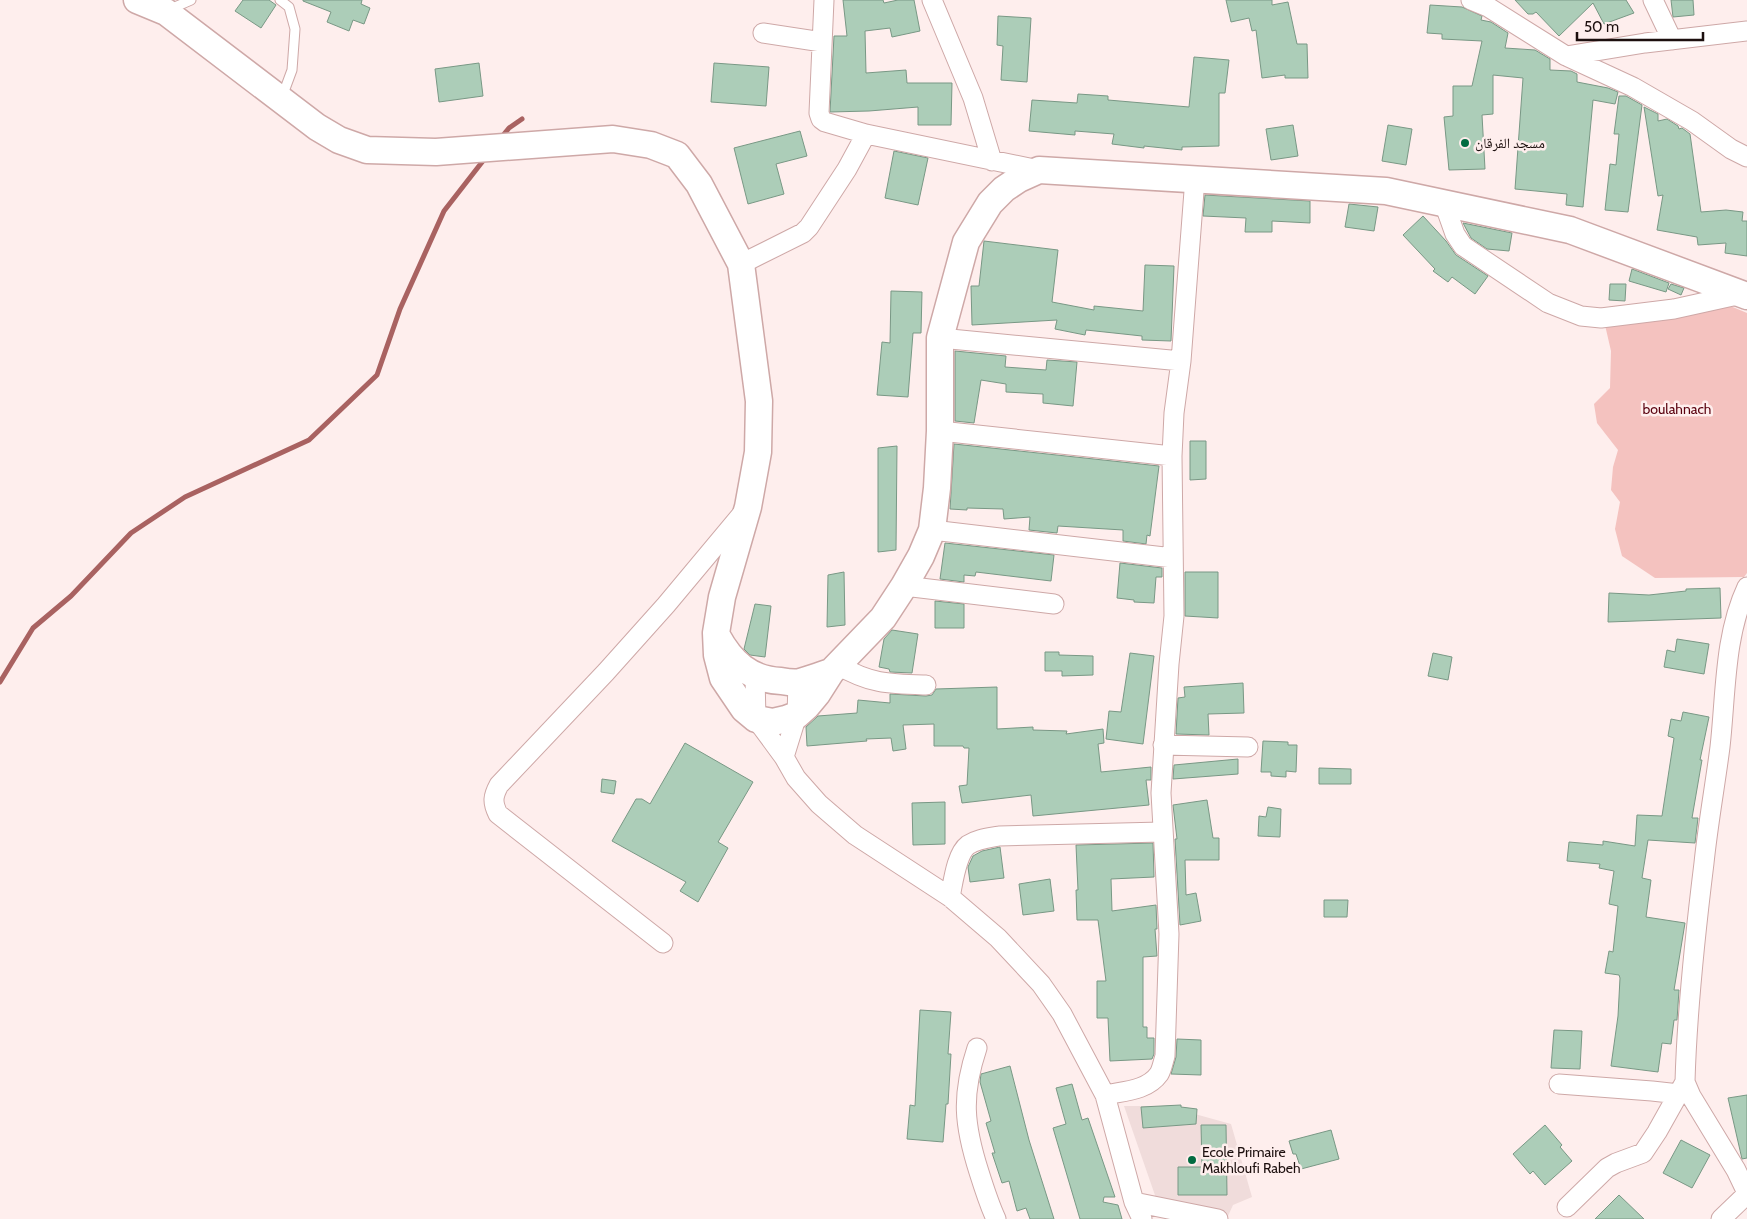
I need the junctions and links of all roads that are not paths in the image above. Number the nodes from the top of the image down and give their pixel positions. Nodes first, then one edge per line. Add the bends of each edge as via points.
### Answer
1 (137, 0) edge
2 (191, 0) edge
3 (280, 0) edge
4 (824, 0) edge
5 (932, 0) edge
6 (1471, 0) edge
7 (1653, 0) edge
8 (166, 12) junction
9 (1747, 31) edge
10 (763, 33) dead end
11 (1672, 40) junction
12 (822, 42) junction
13 (1566, 56) junction
14 (281, 100) junction
15 (866, 134) junction
16 (1747, 157) edge
17 (992, 160) junction
18 (1039, 170) junction
19 (1195, 178) junction
20 (1444, 203) junction
21 (741, 264) junction
22 (1744, 295) edge
23 (940, 338) junction
24 (1181, 361) junction
25 (940, 431) junction
26 (1172, 456) junction
27 (748, 507) junction
28 (932, 530) junction
29 (1173, 558) junction
30 (904, 586) junction
31 (1747, 587) edge
32 (1054, 604) dead end
33 (716, 633) junction
34 (834, 669) junction
35 (755, 677) junction
36 (798, 682) junction
37 (926, 686) dead end
38 (797, 715) junction
39 (756, 719) junction
40 (1163, 745) junction
41 (1248, 747) dead end
42 (784, 757) junction
43 (1162, 832) junction
44 (950, 897) junction
45 (663, 943) dead end
46 (977, 1048) dead end
47 (1560, 1084) dead end
48 (1682, 1088) junction
49 (1105, 1095) junction
50 (1742, 1169) edge
51 (1747, 1194) edge
52 (1567, 1207) dead end
53 (1138, 1210) edge
54 (996, 1219) edge
55 (1218, 1219) edge
56 (1722, 1219) edge

1 - 8 main road
2 - 8 lane
3 - 14 lane via 289,7 295,29 292,70
4 - 12 street
5 - 17 street via 973,98
6 - 13 street via 1488,7
7 - 11 street
8 - 14 main road
9 - 11 street
10 - 12 street
11 - 13 street
12 - 15 street via 821,119
13 - 16 street via 1633,87 1692,120
14 - 21 main road via 339,140 367,150 436,152 613,139 660,148 677,155 699,184
15 - 17 street
15 - 21 street via 808,228
17 - 18 street
18 - 19 main road
18 - 23 main road via 1019,179 990,203 966,242
19 - 20 main road via 1386,191
19 - 24 street
20 - 22 main road via 1570,230
20 - 22 street via 1463,246 1548,303 1581,316 1601,318 1674,309
21 - 27 main road via 759,401 758,452
23 - 24 street
23 - 25 main road
24 - 26 street
25 - 26 street
25 - 28 main road
26 - 29 street
27 - 33 main road via 722,597
27 - 45 street via 666,605 499,785 493,796 498,814
28 - 29 street
28 - 30 main road
29 - 40 street via 1174,616
30 - 32 street
30 - 34 main road via 883,618
31 - 48 street via 1732,630
33 - 35 main road via 736,663
33 - 39 main road via 723,678 744,709
34 - 36 main road
34 - 37 street via 874,682
34 - 38 main road
35 - 36 main road
35 - 39 street
36 - 38 street
38 - 39 main road via 773,722
38 - 42 street
39 - 42 street
40 - 41 street
40 - 43 street
42 - 44 street via 796,778 819,804 855,835
43 - 44 street via 981,839 966,846 957,864
43 - 49 street via 1169,934 1165,1056 1159,1074 1151,1082
44 - 49 street via 998,938 1041,984 1062,1014
46 - 54 street via 966,1093 967,1132
47 - 48 street via 1652,1090
48 - 50 street
48 - 52 street via 1643,1153 1607,1168
49 - 53 street
50 - 51 street
51 - 56 street
53 - 55 street

